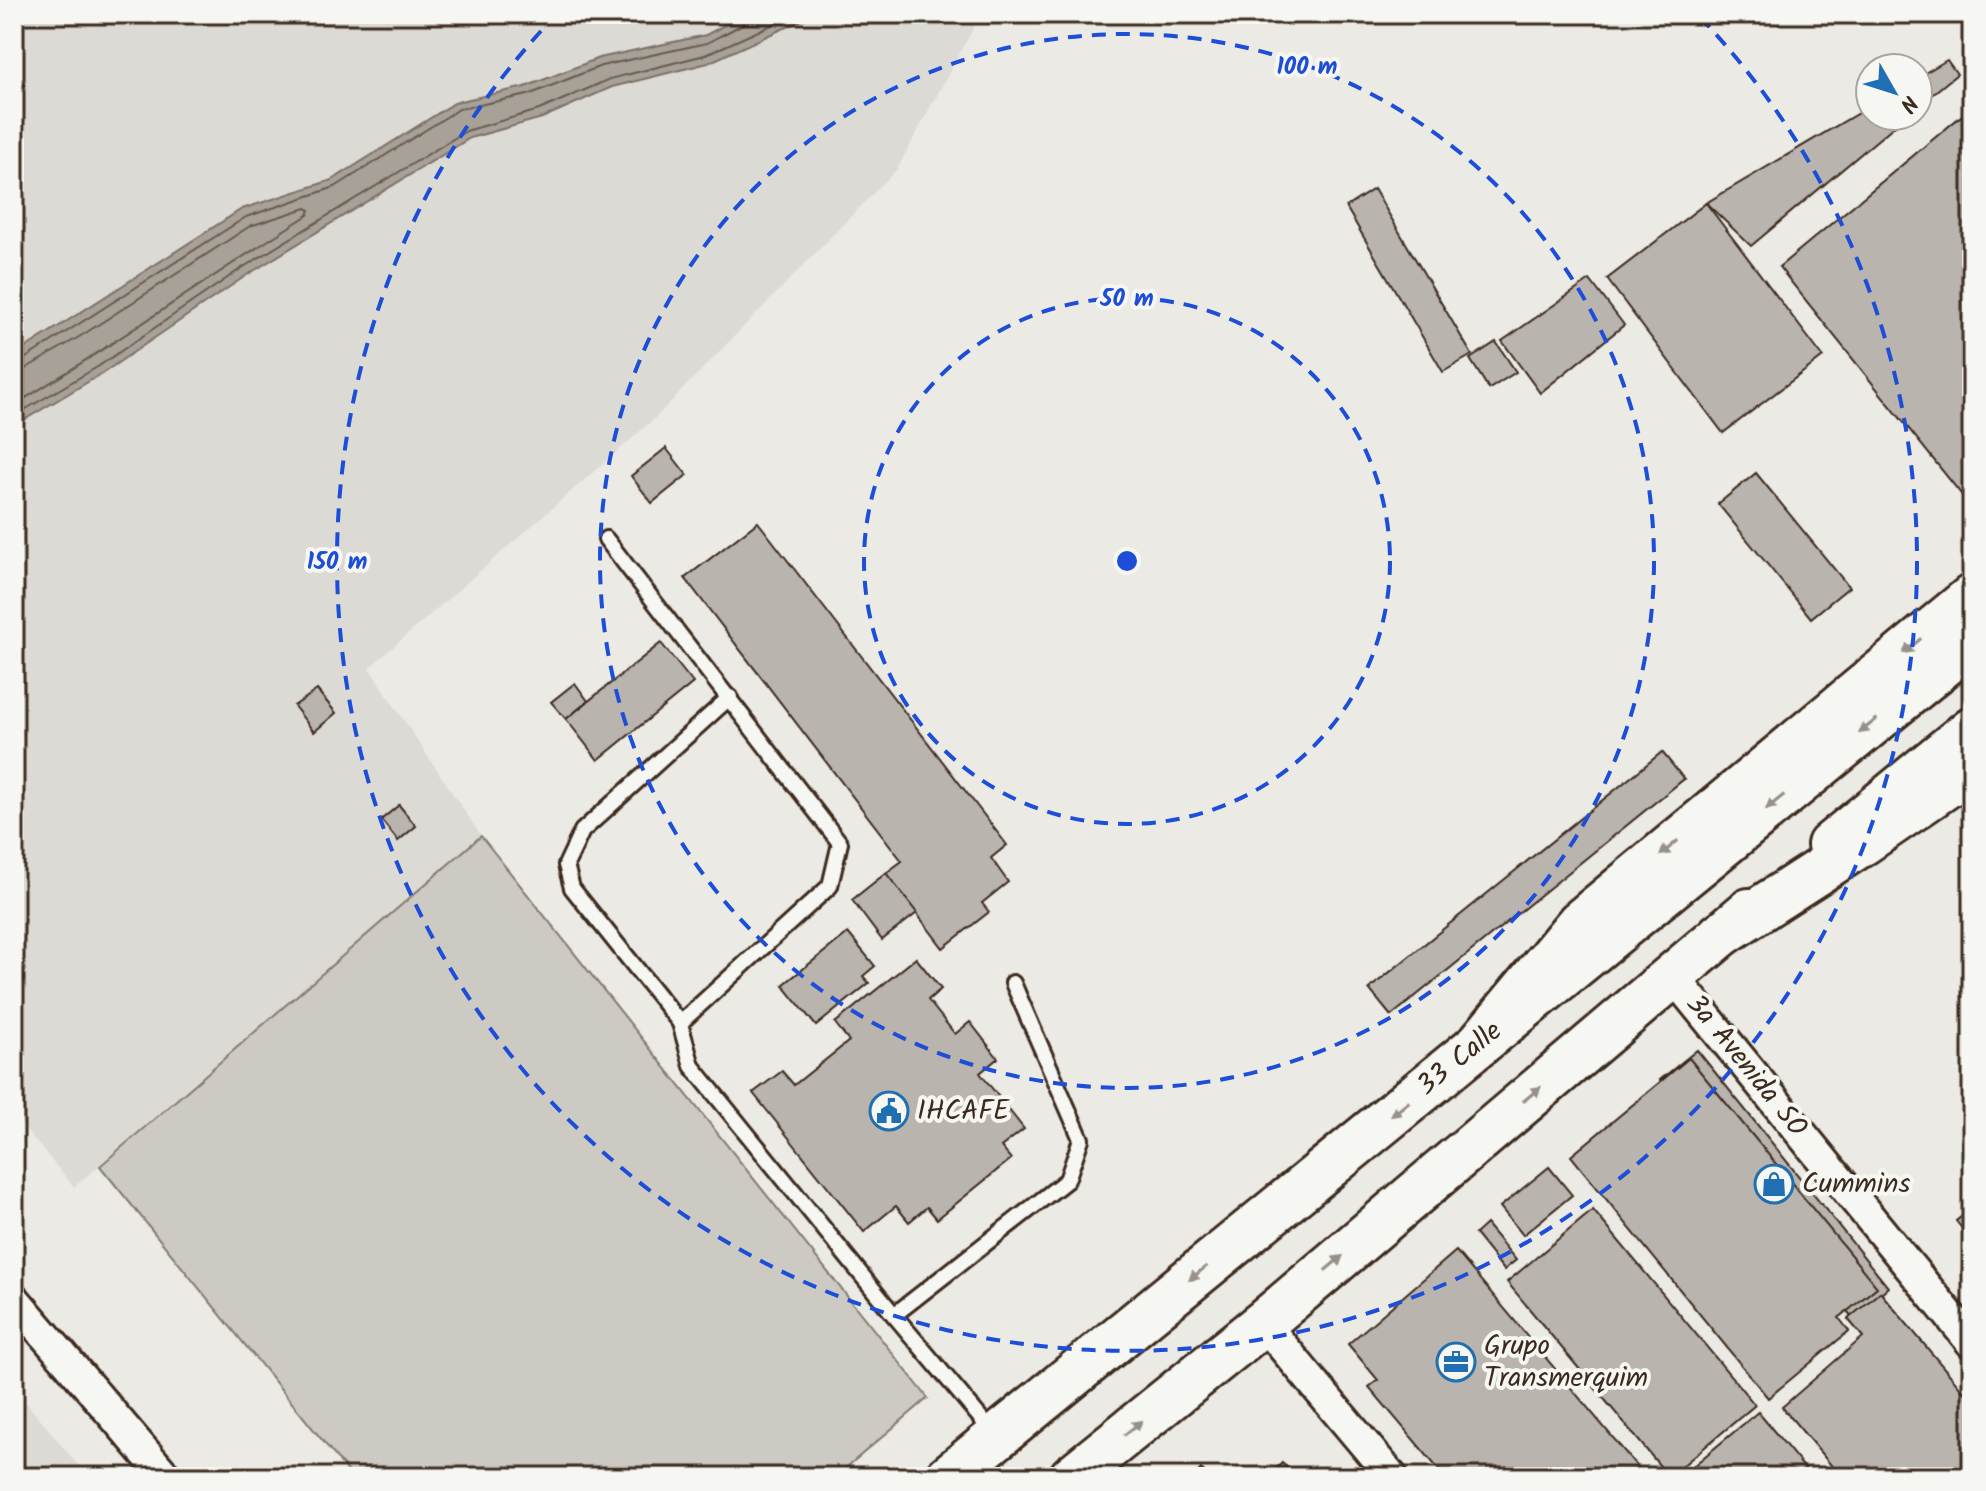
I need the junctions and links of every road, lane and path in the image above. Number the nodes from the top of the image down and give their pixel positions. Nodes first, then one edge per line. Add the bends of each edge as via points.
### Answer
1 (606, 539) dead end
2 (1972, 597) edge
3 (1972, 642) edge
4 (730, 697) junction
5 (1972, 729) edge
6 (1972, 768) edge
7 (1720, 935) junction
8 (1672, 975) junction
9 (1013, 983) dead end
10 (680, 1023) junction
11 (1478, 1045) junction
12 (14, 1299) edge
13 (894, 1315) junction
14 (1263, 1323) junction
15 (1972, 1343) edge
16 (997, 1437) junction
17 (166, 1477) edge
18 (948, 1477) edge
19 (1072, 1477) edge
20 (1392, 1477) edge

1 - 4 lane
2 -> 11 main road via 1579,923
3 -> 11 main road, 33 Calle
4 - 10 lane via 840,843 830,886
4 - 10 lane via 582,831 566,865 572,888
5 - 7 main road
6 - 7 main road
7 - 8 main road
14 -> 8 main road
8 - 15 street, 3a Avenida SO
9 - 13 lane via 1081,1139 1067,1180
10 - 13 lane via 692,1066
11 -> 16 main road, 33 Calle
12 - 17 street
13 - 16 lane
19 -> 14 main road
14 - 20 street
16 - 18 main road, 33 Calle

